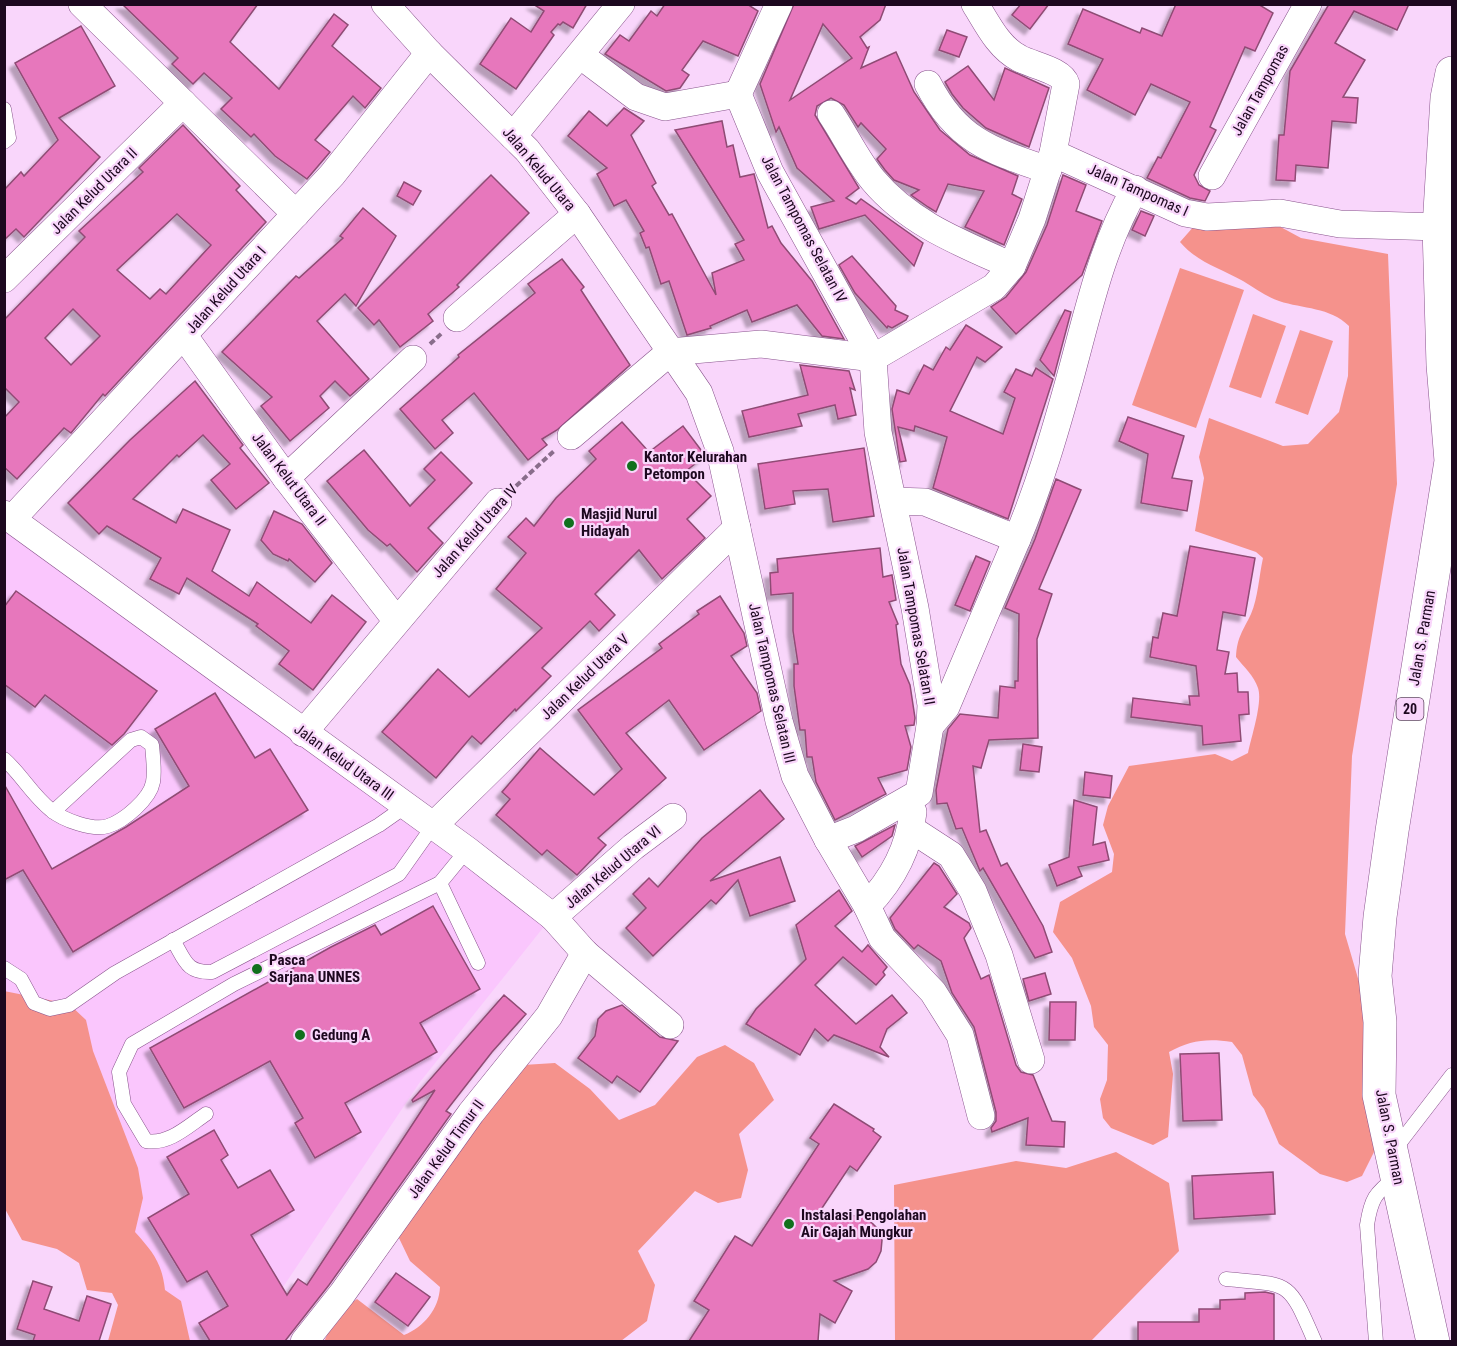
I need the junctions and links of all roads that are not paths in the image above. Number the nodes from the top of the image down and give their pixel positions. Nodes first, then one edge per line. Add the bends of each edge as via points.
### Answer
1 (82, 4) edge
2 (385, 4) edge
3 (621, 4) edge
4 (779, 4) edge
5 (975, 4) edge
6 (1308, 4) edge
7 (429, 53) junction
8 (580, 55) junction
9 (1452, 73) edge
10 (928, 84) dead end
11 (738, 94) junction
12 (183, 103) junction
13 (4, 109) edge
14 (831, 114) dead end
15 (513, 136) junction
16 (4, 142) edge
17 (1051, 162) junction
18 (1212, 176) dead end
19 (1135, 189) junction
20 (296, 214) junction
21 (577, 214) junction
22 (1440, 227) junction
23 (1012, 266) junction
24 (4, 279) edge
25 (457, 318) road end
26 (184, 336) junction
27 (670, 352) junction
28 (873, 358) junction
29 (414, 359) road end
30 (571, 436) road end
31 (286, 477) junction
32 (893, 501) junction
33 (498, 502) road end
34 (8, 516) edge
35 (737, 528) junction
36 (1017, 539) junction
37 (396, 620) junction
38 (930, 726) junction
39 (303, 733) junction
40 (4, 759) edge
41 (919, 793) junction
42 (406, 806) junction
43 (53, 812) junction
44 (673, 817) dead end
45 (433, 826) junction
46 (911, 829) junction
47 (828, 840) junction
48 (467, 850) junction
49 (440, 883) junction
50 (867, 906) junction
51 (553, 917) junction
52 (173, 940) junction
53 (585, 953) junction
54 (478, 963) dead end
55 (4, 968) edge
56 (670, 1025) dead end
57 (1031, 1060) dead end
58 (1452, 1075) edge
59 (206, 1114) dead end
60 (981, 1116) dead end
61 (1395, 1163) junction
62 (1226, 1279) dead end
63 (304, 1341) edge
64 (1315, 1341) edge
65 (1376, 1341) edge
66 (1433, 1341) edge

1 - 12 street
2 - 7 street, Jalan Kelud Utara
3 - 8 street
4 - 11 street
5 - 17 street via 1000,43 1017,57 1065,80 1067,89
6 - 18 street, Jalan Tampomas
7 - 15 street, Jalan Kelud Utara
7 - 20 street, Jalan Kelud Utara I
8 - 11 street via 636,97 665,107
8 - 15 street
9 - 22 highway, Jalan S. Parman / 20 via 1447,98
10 - 17 street, Jalan Tampomas I via 937,101 973,140 1000,154
11 - 28 street, Jalan Tampomas Selatan IV via 770,172
12 - 20 street
12 - 24 street, Jalan Kelud Utara II
13 - 16 lane via 9,138
14 - 23 street via 872,178 900,207 926,226
15 - 21 street, Jalan Kelud Utara
17 - 19 street, Jalan Tampomas I
17 - 23 street
19 - 22 street, Jalan Tampomas I via 1185,213 1207,217 1280,213 1340,224
19 - 36 street via 1119,217 1095,284 1070,380
20 - 26 street, Jalan Kelud Utara I
21 - 25 street
21 - 27 street, Jalan Kelud Utara
22 - 61 highway, Jalan S. Parman / 20 via 1443,365 1451,461 1390,842 1375,976 1380,1022 1379,1095
23 - 28 street via 994,287
26 - 31 street, Jalan Kelut Utara II
26 - 34 street, Jalan Kelud Utara I
27 - 28 street via 761,345
27 - 30 street
27 - 35 street, Jalan Tampomas Selatan III via 699,393 720,451
28 - 32 street, Jalan Tampomas Selatan II via 878,432
29 - 31 street
31 - 37 street, Jalan Kelut Utara II
32 - 36 street via 925,502
32 - 38 street, Jalan Tampomas Selatan II via 931,705
33 - 37 street, Jalan Kelud Utara IV
34 - 39 street, Jalan Kelud Utara III
35 - 45 street, Jalan Kelud Utara V
35 - 47 street, Jalan Tampomas Selatan III via 789,756
36 - 38 street via 946,707
37 - 39 street, Jalan Kelud Utara IV
38 - 41 street, Jalan Tampomas Selatan II
39 - 42 street, Jalan Kelud Utara III
40 - 43 lane via 31,793
41 - 46 street, Jalan Tampomas Selatan II
41 - 47 street via 856,829
42 - 45 street, Jalan Kelud Utara III
42 - 52 lane via 379,825
43 - 43 lane via 131,740 141,737 152,745 153,783 146,801 107,826 87,826
44 - 51 street, Jalan Kelud Utara VI
45 - 48 street, Jalan Kelud Utara III
45 - 52 lane via 399,874 212,972 190,969
46 - 50 street, Jalan Tampomas Selatan II via 897,867
46 - 57 street via 951,855 973,891 999,955
47 - 50 street, Jalan Tampomas Selatan III
48 - 49 lane
48 - 51 street, Jalan Kelud Utara III
49 - 54 lane
49 - 59 lane via 234,984 132,1044 119,1072 124,1104 146,1141 159,1143
50 - 60 street, Jalan Tampomas Selatan III via 882,938 933,992 949,1015 966,1049
51 - 53 street, Jalan Kelud Utara III
52 - 55 lane via 69,1005 50,1009 34,1004 21,979
53 - 56 street, Jalan Kelud Utara III
53 - 63 street, Jalan Kelud Timur II via 549,1016 471,1113
58 - 61 lane
61 - 65 lane via 1377,1191 1367,1225
61 - 66 highway, Jalan S. Parman / 20
62 - 64 lane via 1277,1283 1290,1290

